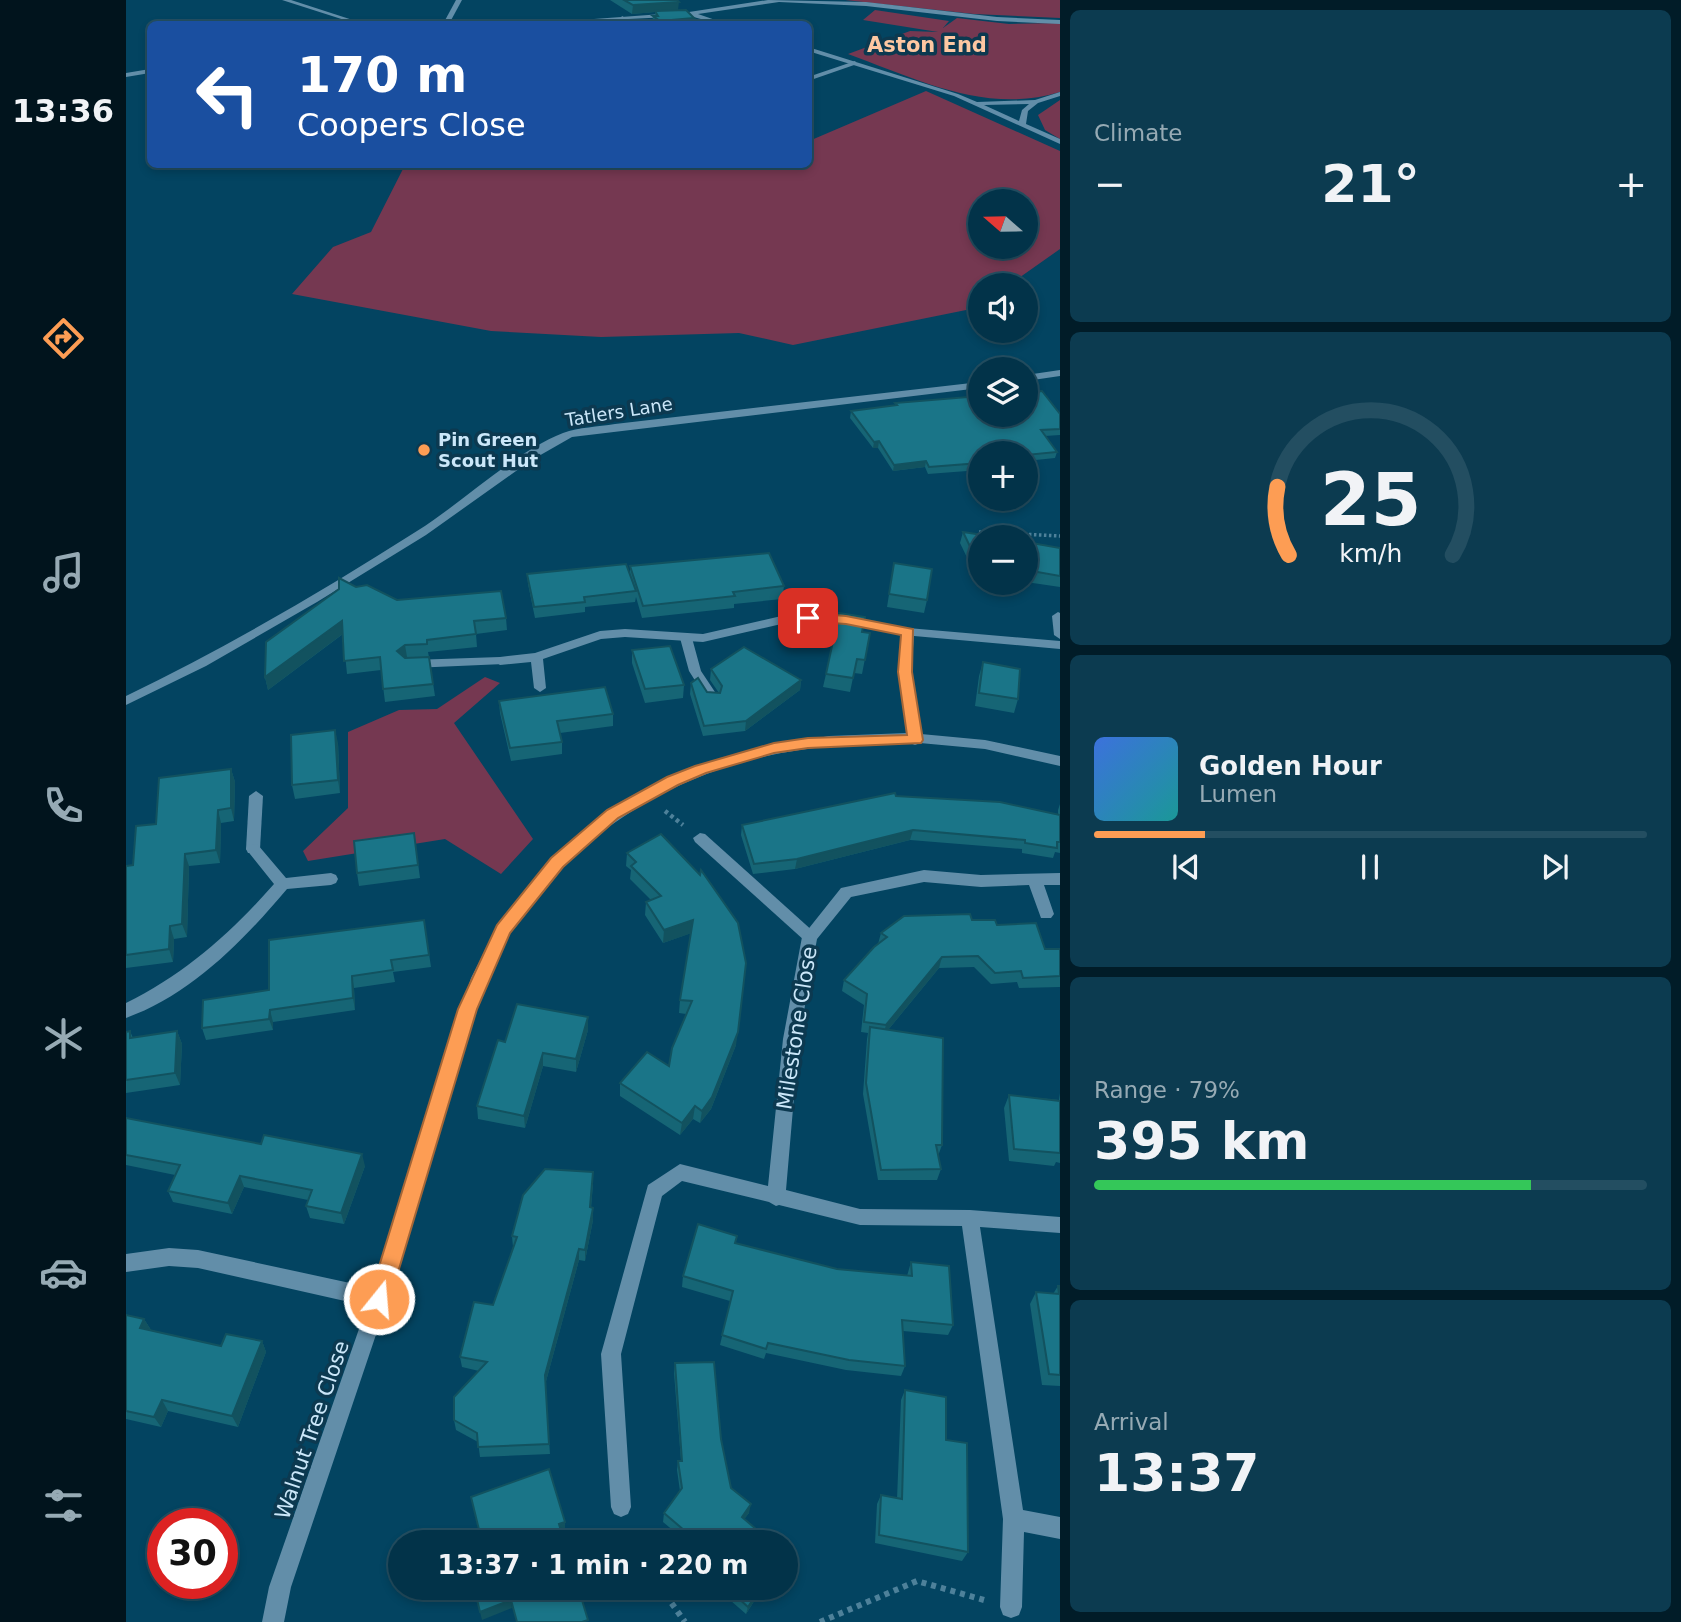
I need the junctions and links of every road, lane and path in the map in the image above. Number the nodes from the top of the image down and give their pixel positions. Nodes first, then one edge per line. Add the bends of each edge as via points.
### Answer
1 (285, 0) edge
2 (459, 0) edge
3 (689, 13) junction
4 (622, 18) junction
5 (352, 21) edge
6 (448, 21) edge
7 (576, 21) edge
8 (626, 21) edge
9 (714, 21) edge
10 (1060, 22) edge
11 (812, 50) edge
12 (855, 63) junction
13 (147, 72) edge
14 (126, 75) edge
15 (812, 78) edge
16 (1060, 94) edge
17 (1036, 102) junction
18 (976, 103) junction
19 (1021, 125) junction
20 (1060, 142) edge
21 (1060, 373) edge
22 (1038, 376) edge
23 (968, 386) edge
24 (1038, 535) edge
25 (1060, 536) edge
26 (1058, 616) dead end
27 (908, 632) junction
28 (1060, 635) edge
29 (686, 638) junction
30 (1060, 645) edge
31 (537, 657) junction
32 (407, 664) edge
33 (540, 688) dead end
34 (713, 698) edge
35 (126, 701) edge
36 (915, 740) junction
37 (1060, 761) edge
38 (645, 795) junction
39 (256, 796) dead end
40 (700, 838) joint
41 (331, 879) dead end
42 (1060, 879) edge
43 (1035, 881) junction
44 (283, 884) junction
45 (1046, 914) dead end
46 (810, 937) junction
47 (126, 1011) edge
48 (776, 1198) junction
49 (970, 1218) junction
50 (1060, 1226) edge
51 (126, 1263) edge
52 (379, 1299) junction
53 (621, 1507) dead end
54 (1014, 1519) junction
55 (1060, 1528) edge
56 (669, 1600) edge
57 (1011, 1607) joint
58 (273, 1622) edge
59 (685, 1622) edge
60 (820, 1622) edge

1 - 5 street
2 - 6 street
3 - 4 street
3 - 9 street
3 - 10 street via 804,0
4 - 7 street
4 - 8 street
11 - 12 street
12 - 15 street
12 - 18 street
13 - 14 street
16 - 17 street
17 - 18 street
17 - 19 street via 1025,110
18 - 19 street
19 - 20 street
21 - 22 street
23 - 35 street, Tatlers Lane via 565,436 339,585 201,666
24 - 25 path
26 - 28 street
27 - 29 street via 846,620 790,618
27 - 30 street
27 - 36 street via 905,672
29 - 31 street via 612,634
29 - 34 street via 695,671
31 - 32 street
31 - 33 street
36 - 37 street, Walnut Tree Close via 1000,747
36 - 38 street, Walnut Tree Close via 843,740 774,748 700,769
38 - 40 path
38 - 52 street, Walnut Tree Close via 586,835 527,895 503,929 467,1009
39 - 44 street via 253,849
40 - 46 street
41 - 44 street
42 - 43 street, Milestone Close
43 - 45 street
43 - 46 street, Milestone Close via 923,876 845,892
44 - 47 street via 256,918 204,966
46 - 48 street, Milestone Close via 791,1039
48 - 49 street via 860,1217
48 - 53 street via 680,1172 654,1191 611,1354
49 - 50 street
49 - 54 street
51 - 52 street via 169,1257 198,1259
52 - 58 street, Walnut Tree Close via 280,1587
54 - 55 street
54 - 57 street
56 - 59 path
57 - 60 path via 916,1581

